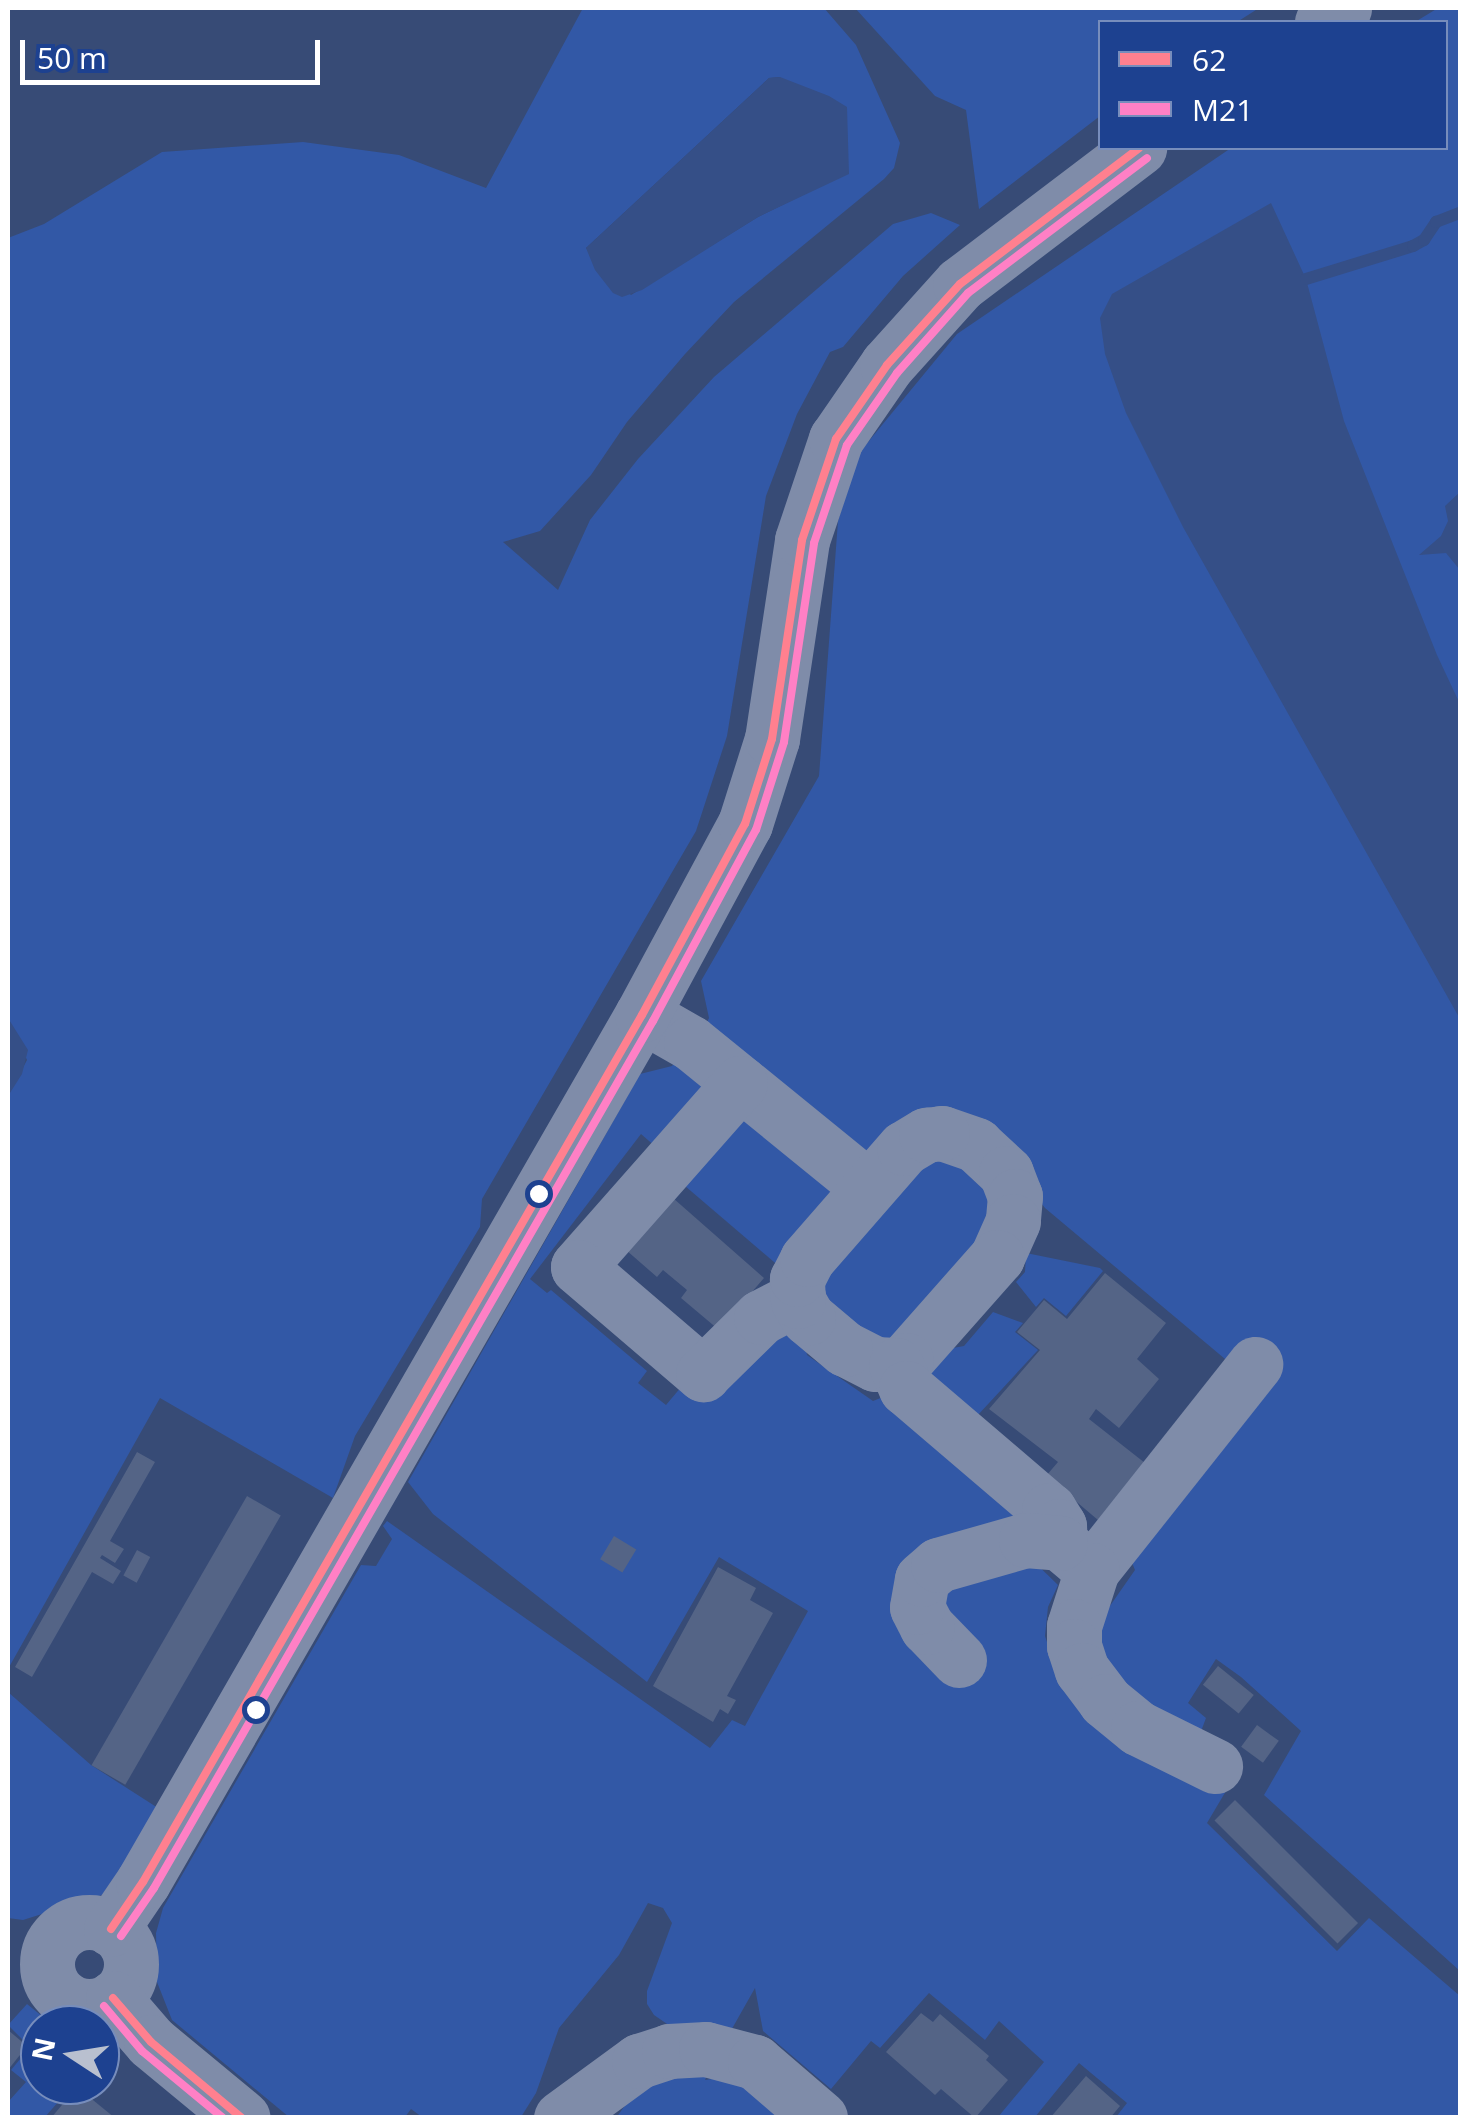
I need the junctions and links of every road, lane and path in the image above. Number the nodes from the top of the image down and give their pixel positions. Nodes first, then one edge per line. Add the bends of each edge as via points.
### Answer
1 (1136, 150) edge
2 (642, 1014) junction
3 (740, 1083) junction
4 (868, 1187) junction
5 (798, 1298) junction
6 (1256, 1364) dead end
7 (896, 1365) junction
8 (1076, 1556) junction
9 (958, 1660) dead end
10 (1215, 1766) dead end
11 (111, 1929) junction
12 (28, 1946) edge
13 (113, 1998) junction
14 (243, 2118) edge
15 (561, 2118) edge
16 (820, 2118) edge

1 - 2 street via 960,284 886,364 836,439 802,540 772,738 754,804
2 - 3 street
2 - 11 street
3 - 4 street
3 - 5 street via 578,1267 703,1374 761,1317
4 - 5 street via 801,1268
4 - 7 street via 913,1141 942,1133 983,1151 1006,1174 1015,1196 1013,1222 997,1257
5 - 7 street via 816,1327 845,1349 875,1364
6 - 8 street
7 - 8 street via 906,1388 1049,1510
8 - 9 street via 1026,1540 938,1565 922,1579 917,1607
8 - 10 street via 1074,1646 1082,1670 1138,1728
11 - 12 street via 86,1922
11 - 13 street via 123,1940 130,1972
12 - 13 street via 65,1998 89,2006
13 - 14 street via 150,2042
15 - 16 street via 654,2054 720,2050 755,2062

